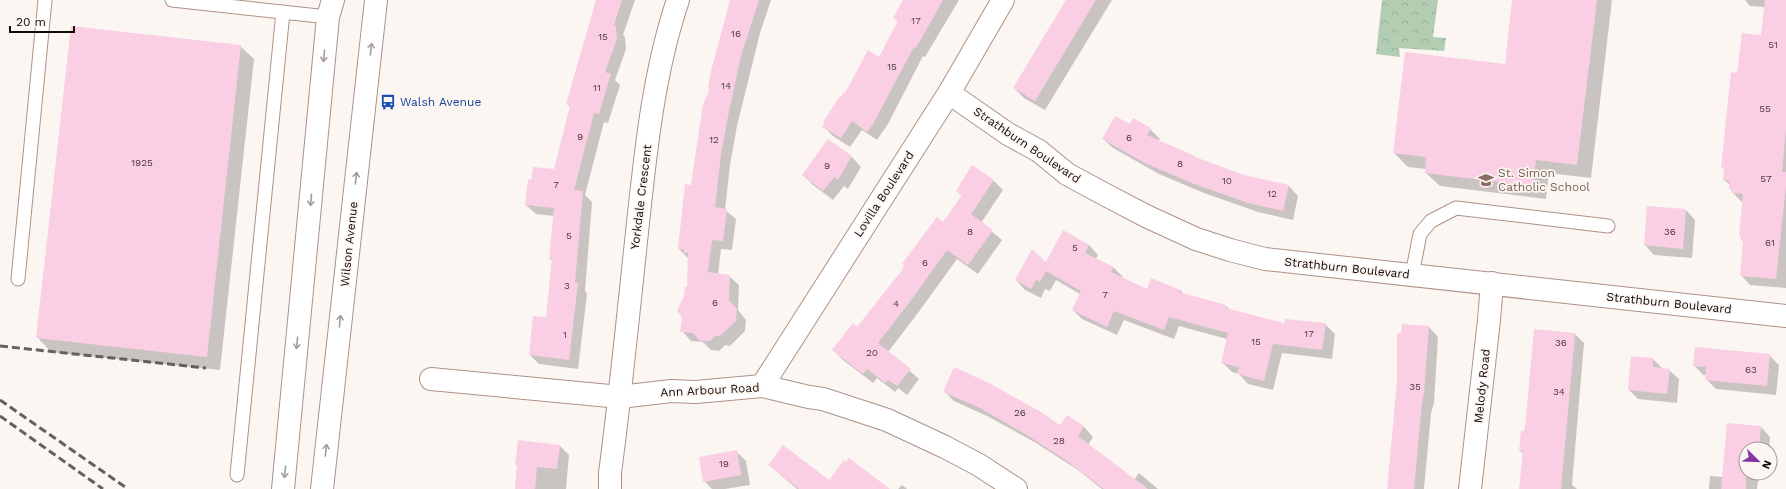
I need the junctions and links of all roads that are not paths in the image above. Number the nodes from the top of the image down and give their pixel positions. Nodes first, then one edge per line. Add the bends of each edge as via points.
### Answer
1 (45, 0) edge
2 (172, 0) edge
3 (376, 0) edge
4 (678, 0) edge
5 (1003, 0) edge
6 (330, 6) edge
7 (282, 12) junction
8 (948, 93) junction
9 (1608, 226) dead end
10 (1412, 275) junction
11 (18, 279) dead end
12 (1492, 283) junction
13 (1786, 316) edge
14 (431, 379) dead end
15 (762, 386) junction
16 (620, 397) junction
17 (237, 475) dead end
18 (283, 489) edge
19 (322, 489) edge
20 (610, 489) edge
21 (1016, 489) edge
22 (1470, 489) edge

1 - 11 lane
2 - 7 lane
19 -> 3 street, Wilson Avenue
4 - 16 street, Yorkdale Crescent via 670,25 643,172
5 - 8 street, Lovilla Boulevard
6 - 7 lane
6 -> 18 street
7 - 17 lane
8 - 10 street, Strathburn Boulevard via 1008,134 1039,151 1067,174 1196,239 1265,259
8 - 15 street, Lovilla Boulevard
9 - 10 lane via 1456,208 1431,221 1420,234
10 - 12 street, Strathburn Boulevard
12 - 13 street, Strathburn Boulevard
12 - 22 street, Melody Road
14 - 16 street, Ann Arbour Road
15 - 16 street, Ann Arbour Road via 696,392 671,391
15 - 21 street, Ann Arbour Road via 823,399 887,420 979,465
16 - 20 street, Yorkdale Crescent

